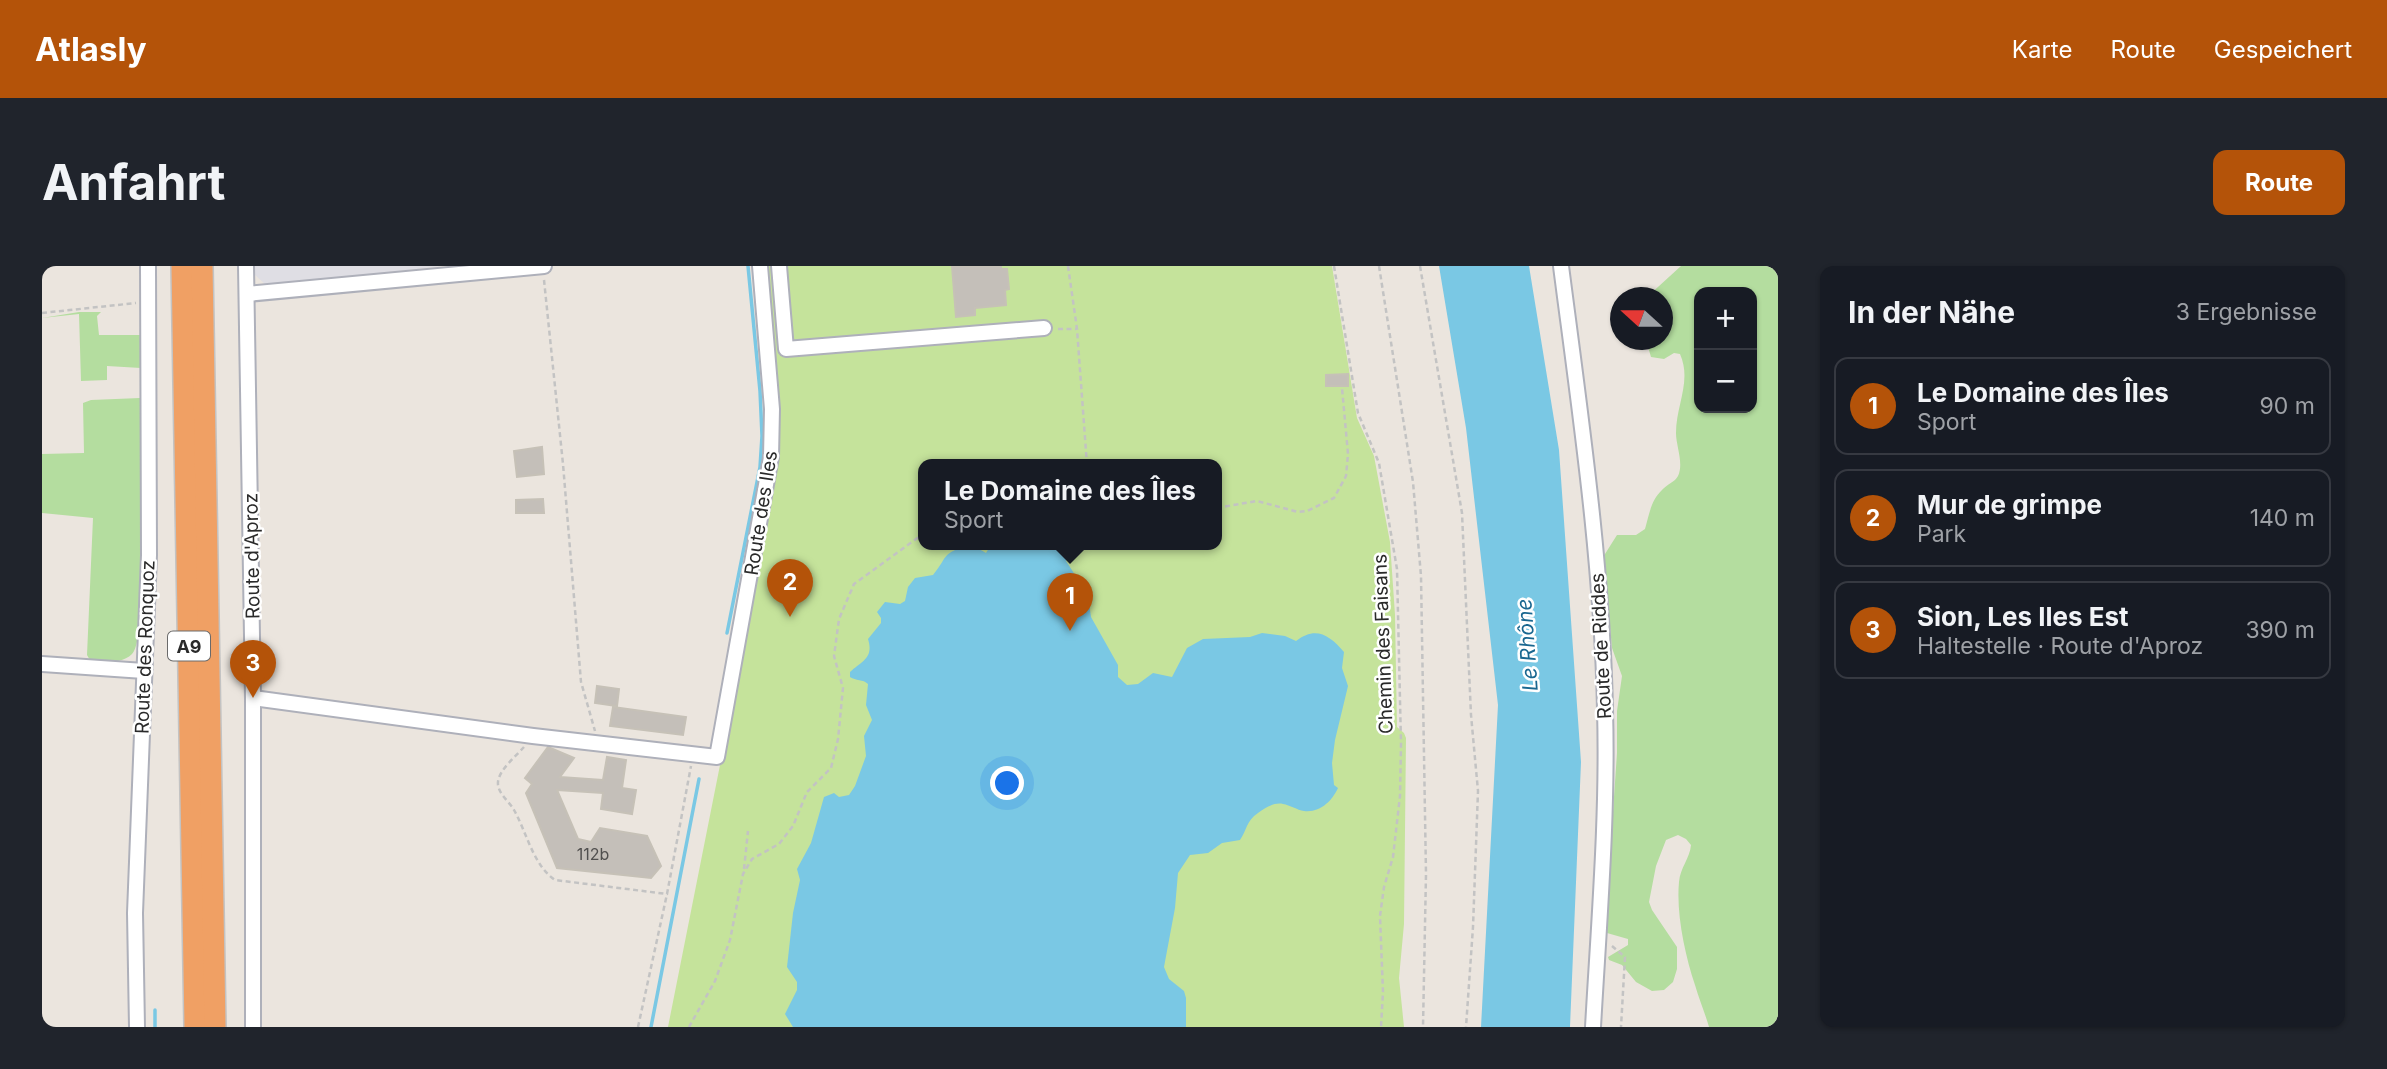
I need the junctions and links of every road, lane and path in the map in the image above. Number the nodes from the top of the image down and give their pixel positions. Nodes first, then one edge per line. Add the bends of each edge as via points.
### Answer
1 (148, 266) edge
2 (182, 266) edge
3 (202, 266) edge
4 (246, 266) edge
5 (544, 266) edge
6 (760, 266) edge
7 (779, 266) edge
8 (1068, 266) edge
9 (1334, 266) edge
10 (1379, 266) edge
11 (1420, 266) edge
12 (1561, 266) edge
13 (247, 294) junction
14 (148, 302) junction
15 (42, 313) edge
16 (1044, 328) joint
17 (1077, 329) junction
18 (1342, 388) dead end
19 (1087, 459) edge
20 (1222, 507) edge
21 (918, 538) edge
22 (42, 664) edge
23 (144, 671) junction
24 (253, 698) junction
25 (533, 736) junction
26 (600, 744) junction
27 (693, 755) junction
28 (748, 831) dead end
29 (744, 872) junction
30 (667, 894) junction
31 (1598, 941) junction
32 (137, 1027) edge
33 (195, 1027) edge
34 (215, 1027) edge
35 (253, 1027) edge
36 (638, 1027) edge
37 (689, 1027) edge
38 (1381, 1027) edge
39 (1423, 1027) edge
40 (1466, 1027) edge
41 (1593, 1027) edge
42 (1621, 1027) edge

1 - 14 street, Route des Ronquoz
2 - 33 highway, A9
3 - 34 highway, A9
4 - 13 street, Route d'Aproz
5 - 13 street
5 - 26 path via 581,682
6 - 27 street, Route des Iles via 772,409 771,457 717,757
7 - 16 street via 786,349
8 - 17 path
9 - 38 path, Chemin des Faisans via 1358,413 1378,463 1397,569 1400,796 1380,916
10 - 39 path via 1413,482 1420,563 1426,874
11 - 40 path via 1462,513 1478,792
12 - 31 street, Route de Riddes via 1587,457 1601,625 1605,770
13 - 24 street, Route d'Aproz
14 - 15 path
14 - 23 street, Route des Ronquoz via 149,555
16 - 17 path
17 - 19 path
18 - 20 path via 1349,454 1346,476 1334,498 1298,512 1257,501
21 - 29 path via 854,584 839,620 834,656 843,688 831,768 807,792 793,826 779,844 751,859
22 - 23 street
23 - 32 street, Route des Ronquoz via 135,913
24 - 25 street
24 - 35 street, Route d'Aproz
25 - 26 street
25 - 30 path via 498,784 541,869 555,880
26 - 27 street
27 - 30 path
28 - 29 path
29 - 37 path via 730,940
30 - 36 path
31 - 41 street, Route de Riddes
31 - 42 path via 1617,948 1625,957

